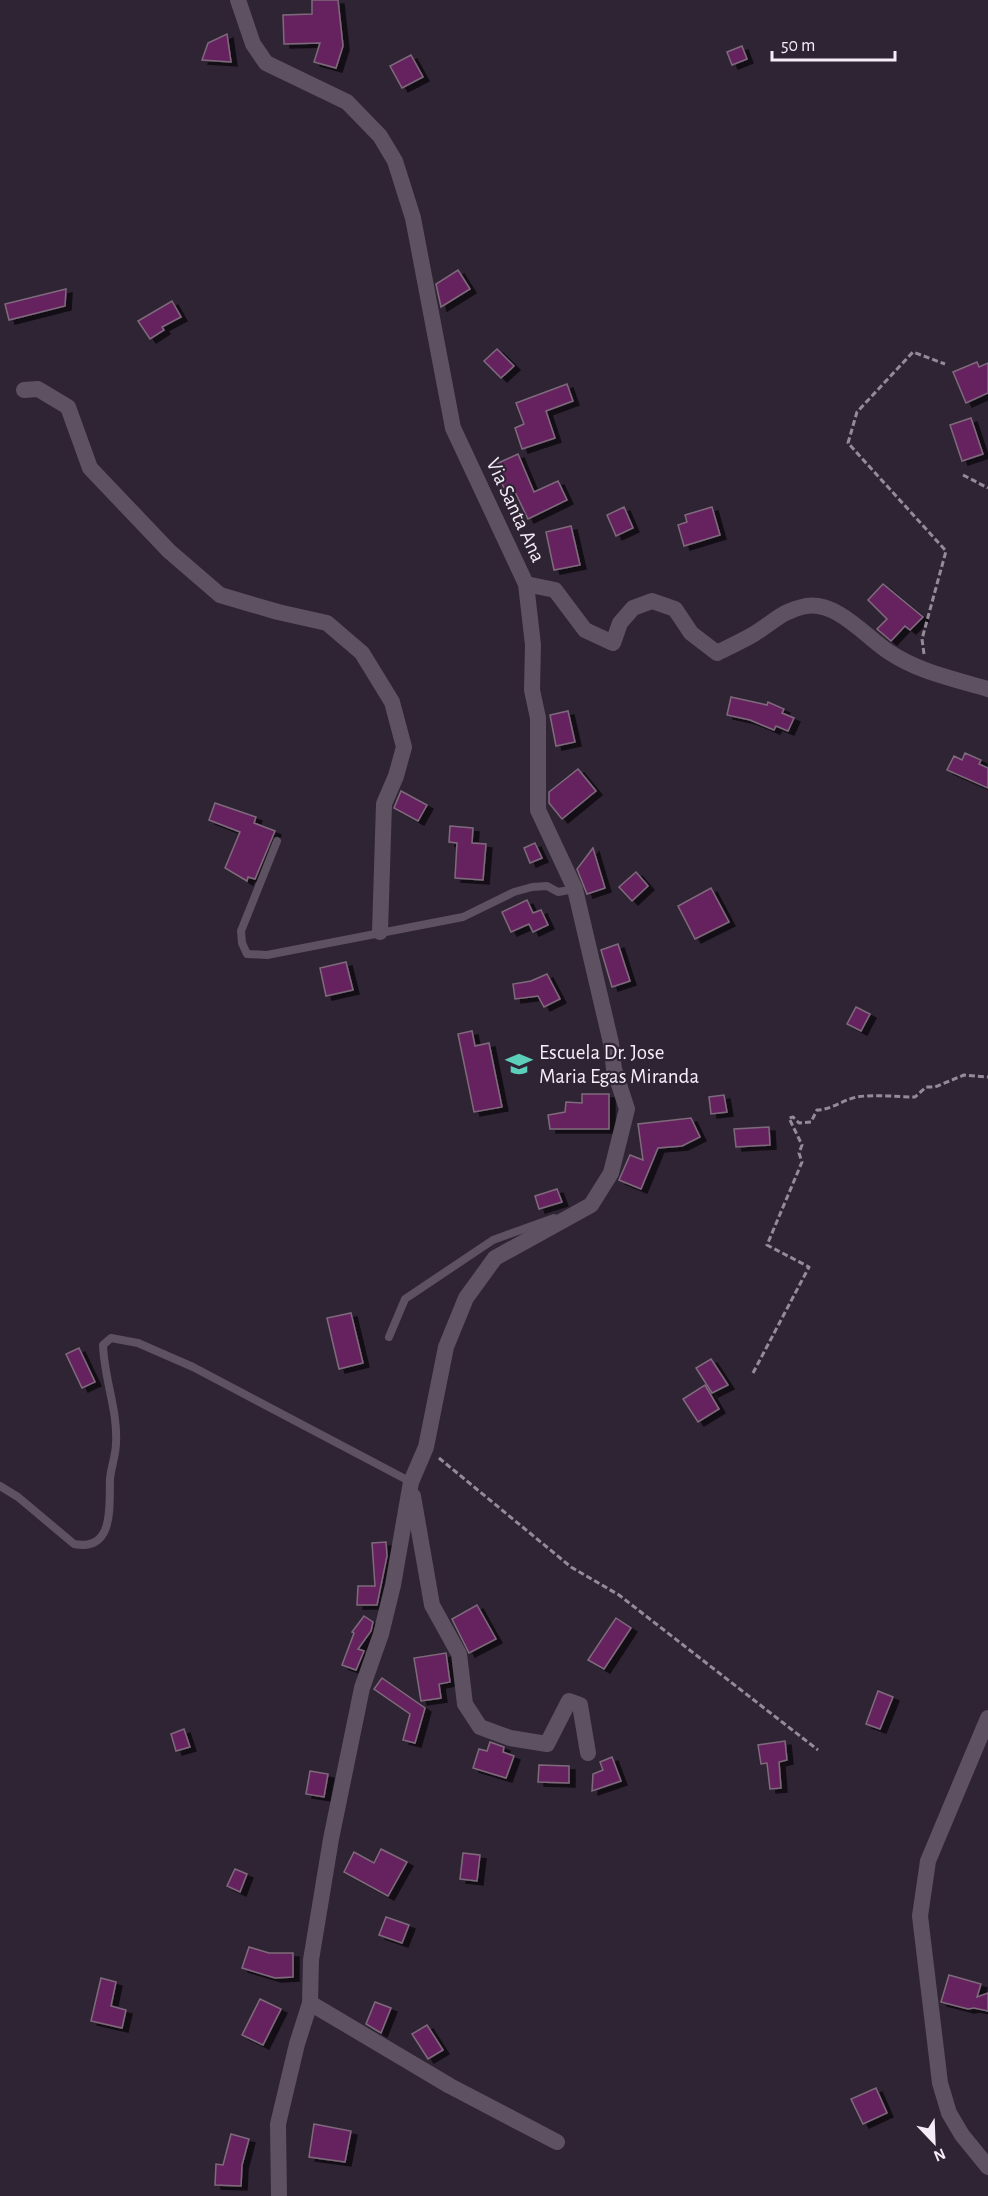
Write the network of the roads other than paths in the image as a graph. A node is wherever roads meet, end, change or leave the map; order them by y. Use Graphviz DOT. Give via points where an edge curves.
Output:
graph roads {
  1 [pos="238,0"];
  2 [pos="24,390"];
  3 [pos="526,584"];
  4 [pos="988,689"];
  5 [pos="277,841"];
  6 [pos="575,889"];
  7 [pos="380,932"];
  8 [pos="591,1205"];
  9 [pos="389,1337"];
  10 [pos="411,1482"];
  11 [pos="0,1486"];
  12 [pos="988,1718"];
  13 [pos="588,1753"];
  14 [pos="310,2003"];
  15 [pos="557,2142"];
  16 [pos="988,2167"];
  17 [pos="279,2196"];
  1 -- 3 [label="street, Via Santa Ana" via="253,44 266,63 347,102 381,136 395,161 414,218 453,428"];
  2 -- 7 [label="street" via="38,389 68,407 90,468 169,551 220,595 327,623 362,653 392,702 404,747 384,804"];
  3 -- 4 [label="street" via="555,590 585,630 613,643 620,623 633,608 652,601 675,609 691,633 717,653 757,633 785,613 809,606 833,610 889,652 926,671"];
  3 -- 6 [label="street, Via Santa Ana" via="533,645 532,690 538,718 538,810"];
  5 -- 7 [label="lane" via="241,931 247,954 267,955"];
  6 -- 7 [label="lane" via="532,887 463,917"];
  6 -- 8 [label="street, Via Santa Ana" via="614,1069 627,1109 611,1173"];
  8 -- 9 [label="lane" via="493,1240 405,1299"];
  8 -- 10 [label="street" via="495,1258 466,1298 446,1347 426,1447"];
  10 -- 11 [label="lane" via="193,1367 138,1343 111,1338 103,1346 103,1363 116,1442 108,1526 103,1534 90,1544 74,1544"];
  10 -- 13 [label="street" via="432,1605 459,1654 465,1704 480,1726 510,1738 547,1744 569,1701 580,1705"];
  10 -- 14 [label="street" via="393,1585 362,1688 332,1839 311,1960"];
  12 -- 16 [label="street" via="928,1861 920,1916 940,2083 949,2113"];
  14 -- 15 [label="street" via="450,2086"];
  14 -- 17 [label="street" via="278,2124"];
}
